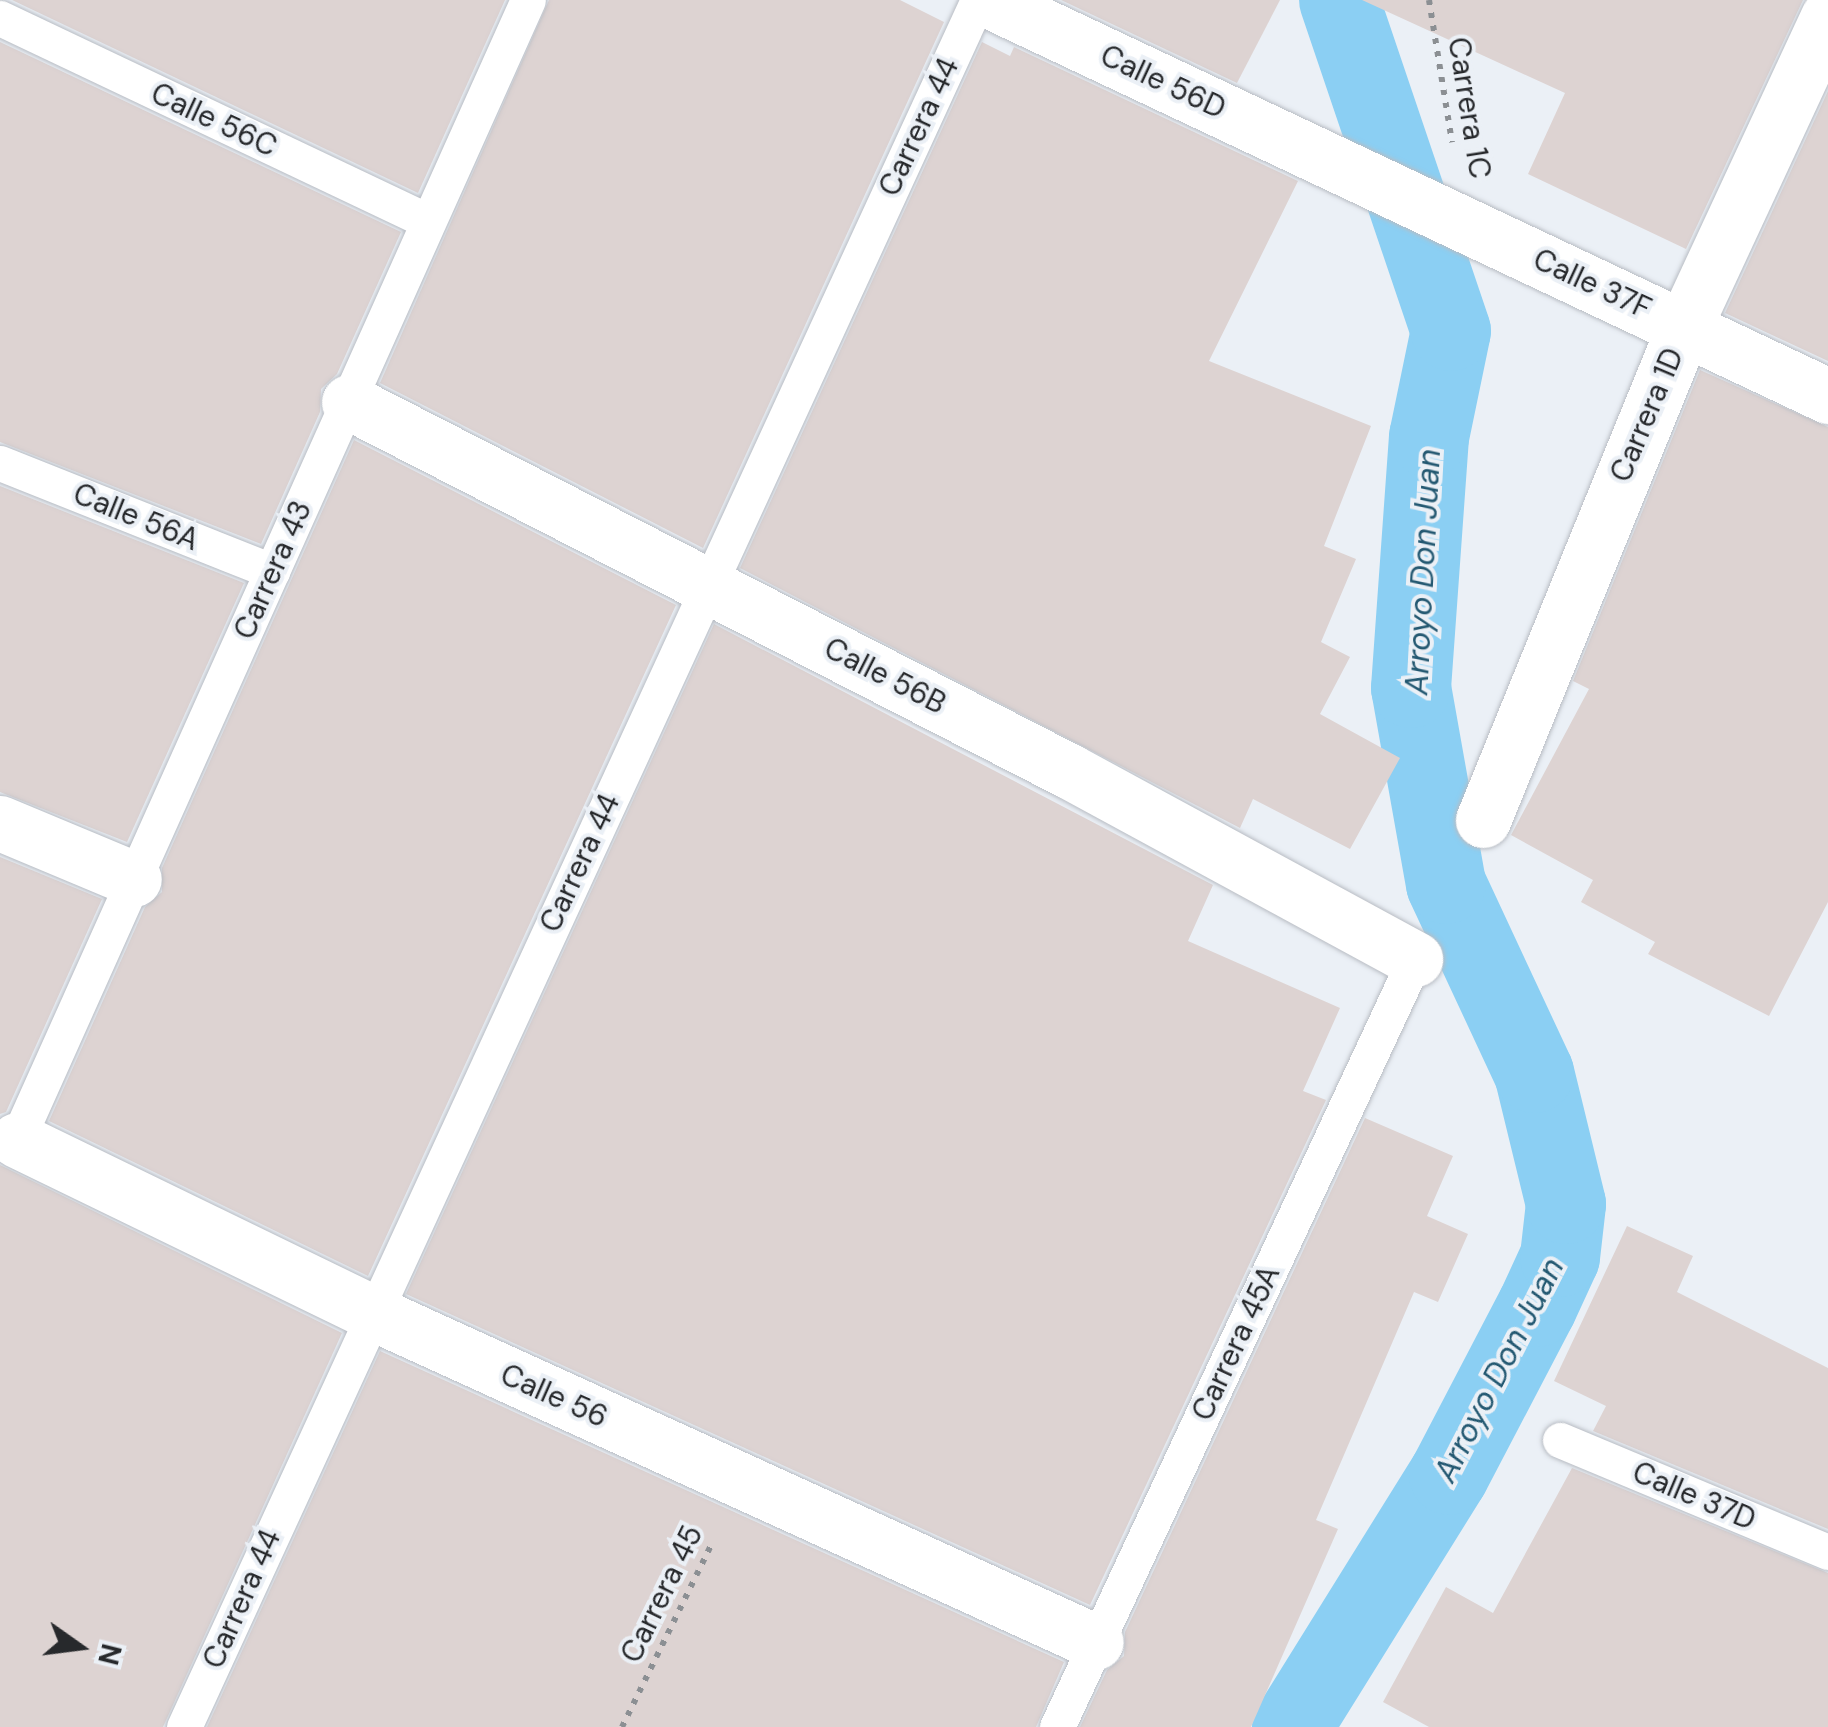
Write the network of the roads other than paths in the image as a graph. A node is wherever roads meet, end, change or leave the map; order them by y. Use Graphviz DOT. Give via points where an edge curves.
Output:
graph roads {
  1 [pos="528,0"];
  2 [pos="978,0"];
  3 [pos="988,0"];
  4 [pos="1828,17"];
  5 [pos="0,18"];
  6 [pos="427,221"];
  7 [pos="1465,224"];
  8 [pos="1684,327"];
  9 [pos="1828,396"];
  10 [pos="349,402"];
  11 [pos="0,463"];
  12 [pos="272,571"];
  13 [pos="709,584"];
  14 [pos="1482,820"];
  15 [pos="0,823"];
  16 [pos="134,879"];
  17 [pos="1415,959"];
  18 [pos="17,1140"];
  19 [pos="372,1313"];
  20 [pos="1560,1440"];
  21 [pos="1828,1552"];
  22 [pos="1096,1642"];
  23 [pos="184,1727"];
  24 [pos="1057,1727"];
  1 -- 6 [label="lane, Carrera 43"];
  2 -- 13 [label="lane, Carrera 44"];
  3 -- 7 [label="street, Calle 56D"];
  4 -- 8 [label="street, Carrera 1D"];
  5 -- 6 [label="lane, Calle 56C"];
  6 -- 10 [label="lane, Carrera 43"];
  7 -- 8 [label="street, Calle 37F"];
  8 -- 9 [label="street, Calle 37F"];
  8 -- 14 [label="street, Carrera 1D"];
  10 -- 12 [label="lane, Carrera 43"];
  10 -- 13 [label="street, Calle 56B"];
  11 -- 12 [label="lane, Calle 56A"];
  12 -- 16 [label="lane, Carrera 43"];
  13 -- 17 [label="street, Calle 56B"];
  13 -- 19 [label="lane, Carrera 44"];
  15 -- 16 [label="street"];
  16 -- 18 [label="lane, Carrera 43"];
  17 -- 22 [label="lane, Carrera 45A"];
  18 -- 19 [label="street, Calle 56"];
  19 -- 22 [label="street, Calle 56"];
  19 -- 23 [label="lane, Carrera 44"];
  20 -- 21 [label="lane, Calle 37D"];
  22 -- 24 [label="lane, Carrera 45A"];
}
